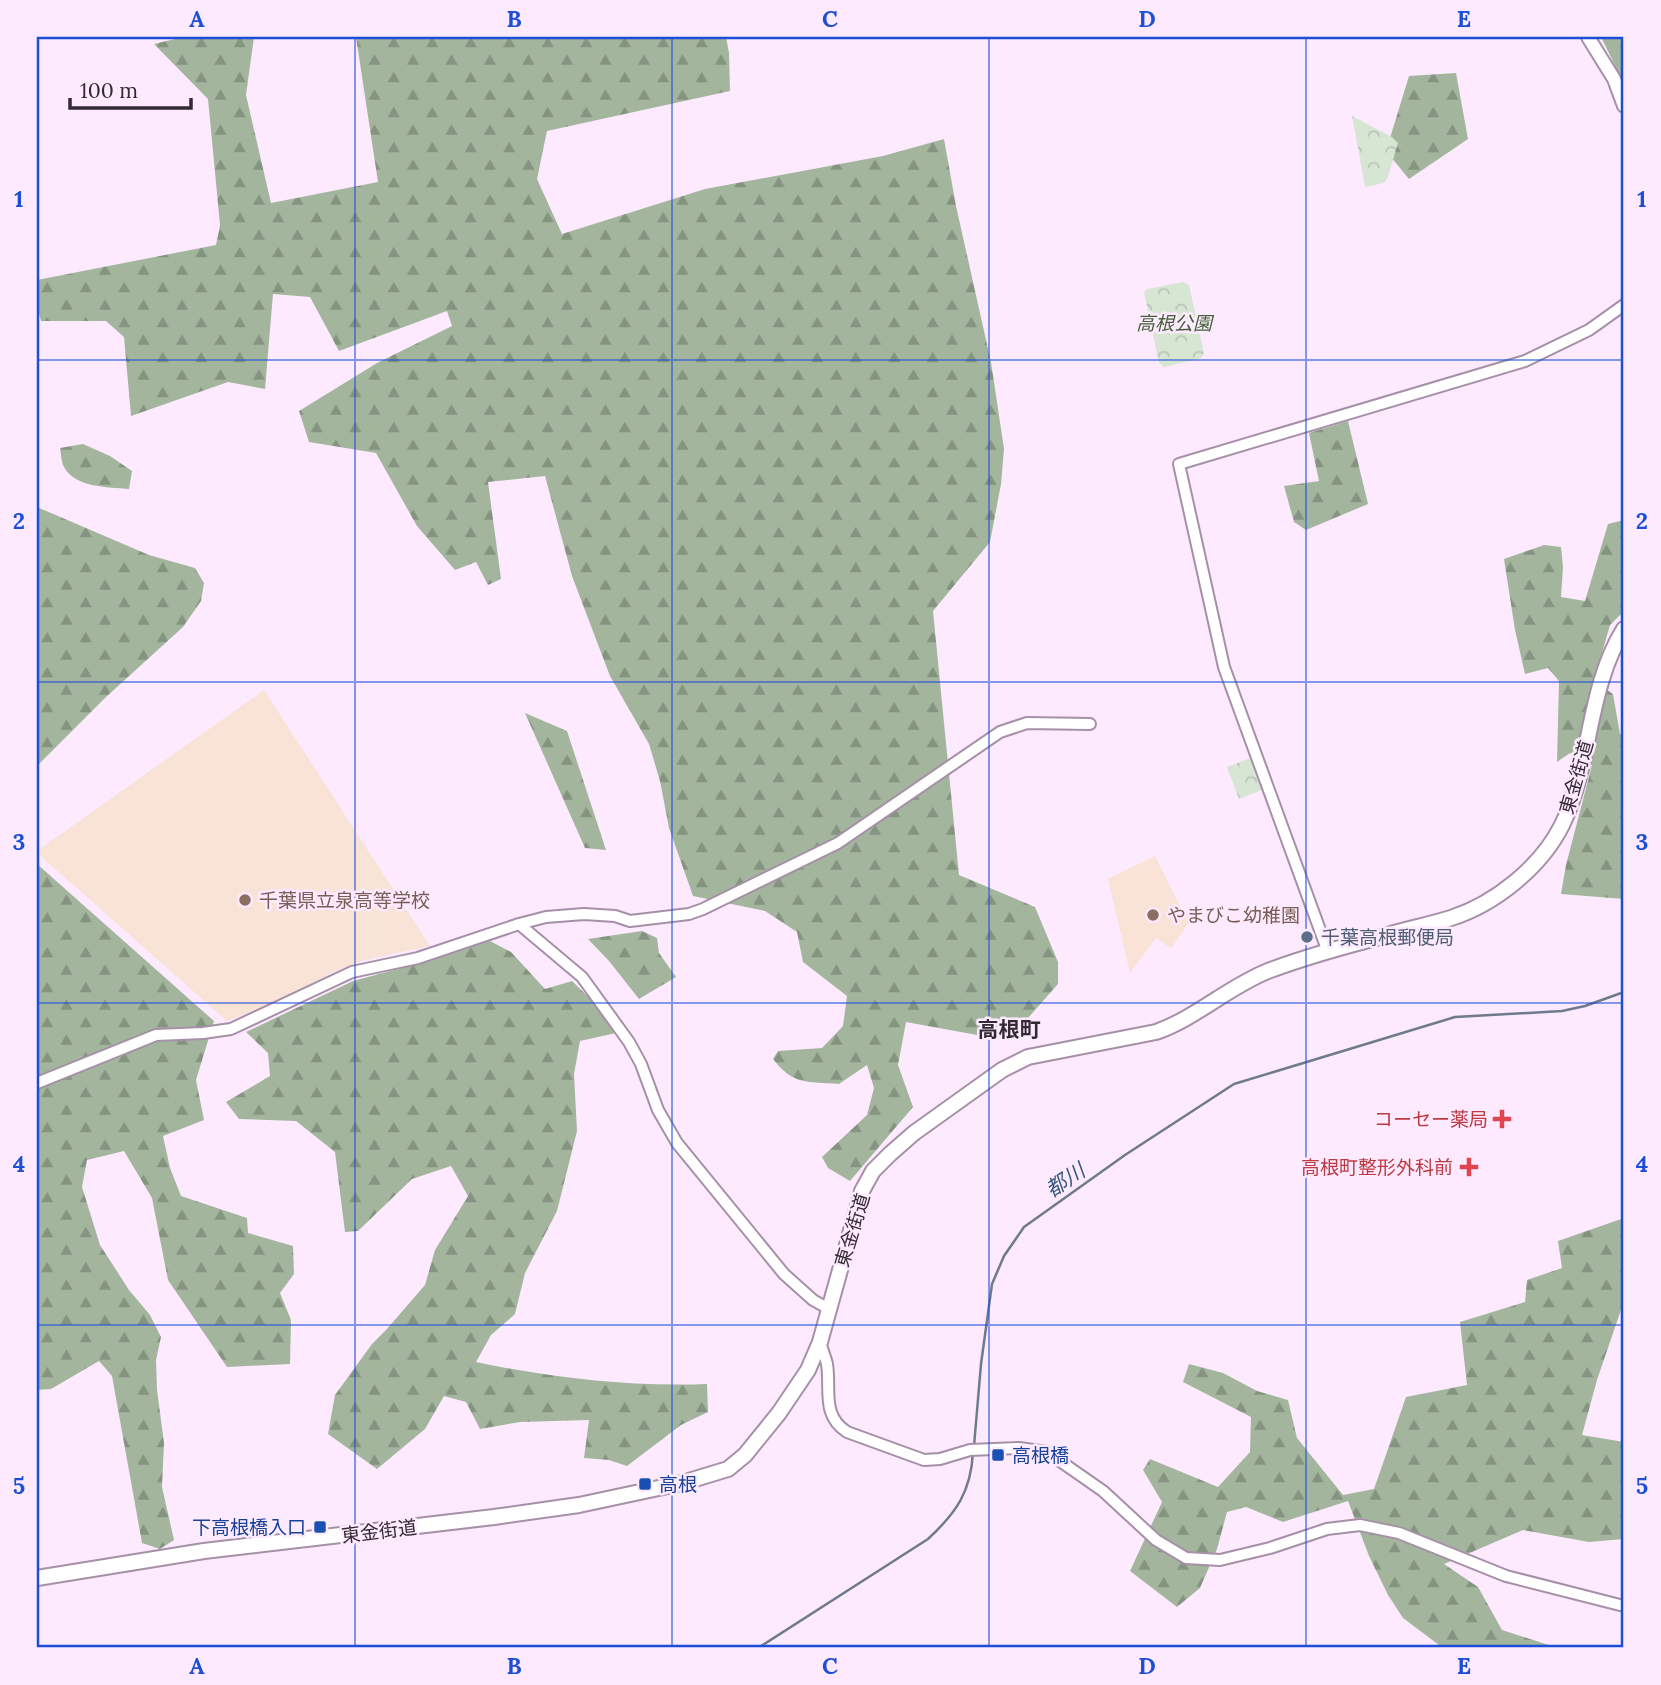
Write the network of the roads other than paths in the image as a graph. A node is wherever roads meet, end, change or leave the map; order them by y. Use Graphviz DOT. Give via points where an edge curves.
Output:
graph roads {
  1 [pos="1588,37"];
  2 [pos="1624,106"];
  3 [pos="1624,305"];
  4 [pos="1624,629"];
  5 [pos="1090,724"];
  6 [pos="519,924"];
  7 [pos="1328,952"];
  8 [pos="37,1083"];
  9 [pos="829,1309"];
  10 [pos="820,1342"];
  11 [pos="37,1578"];
  12 [pos="1624,1606"];
  1 -- 2 [label="main road" via="1614,79"];
  3 -- 7 [label="street" via="1590,330 1525,361 1179,464 1224,667"];
  4 -- 7 [label="highway, 東金街道" via="1604,673 1573,798 1549,847 1516,880 1471,910"];
  5 -- 6 [label="street" via="1027,723 1000,732 838,843 703,909 630,921 584,914"];
  6 -- 8 [label="street" via="418,958 352,972 231,1029 156,1035"];
  6 -- 9 [label="street" via="582,977 635,1053 677,1143 784,1274"];
  7 -- 9 [label="highway, 東金街道" via="1249,979 1173,1026 1028,1057 1002,1070 914,1133 873,1171 862,1191"];
  9 -- 10 [label="highway, 東金街道"];
  10 -- 11 [label="highway, 東金街道" via="799,1385 745,1455 728,1469 708,1476 579,1505 204,1551"];
  10 -- 12 [label="street" via="827,1363 829,1407 836,1425 847,1432 924,1460 970,1450 1019,1447 1047,1451 1103,1491 1156,1540 1186,1558 1220,1560 1327,1529 1360,1525 1399,1533 1506,1576"];
}
